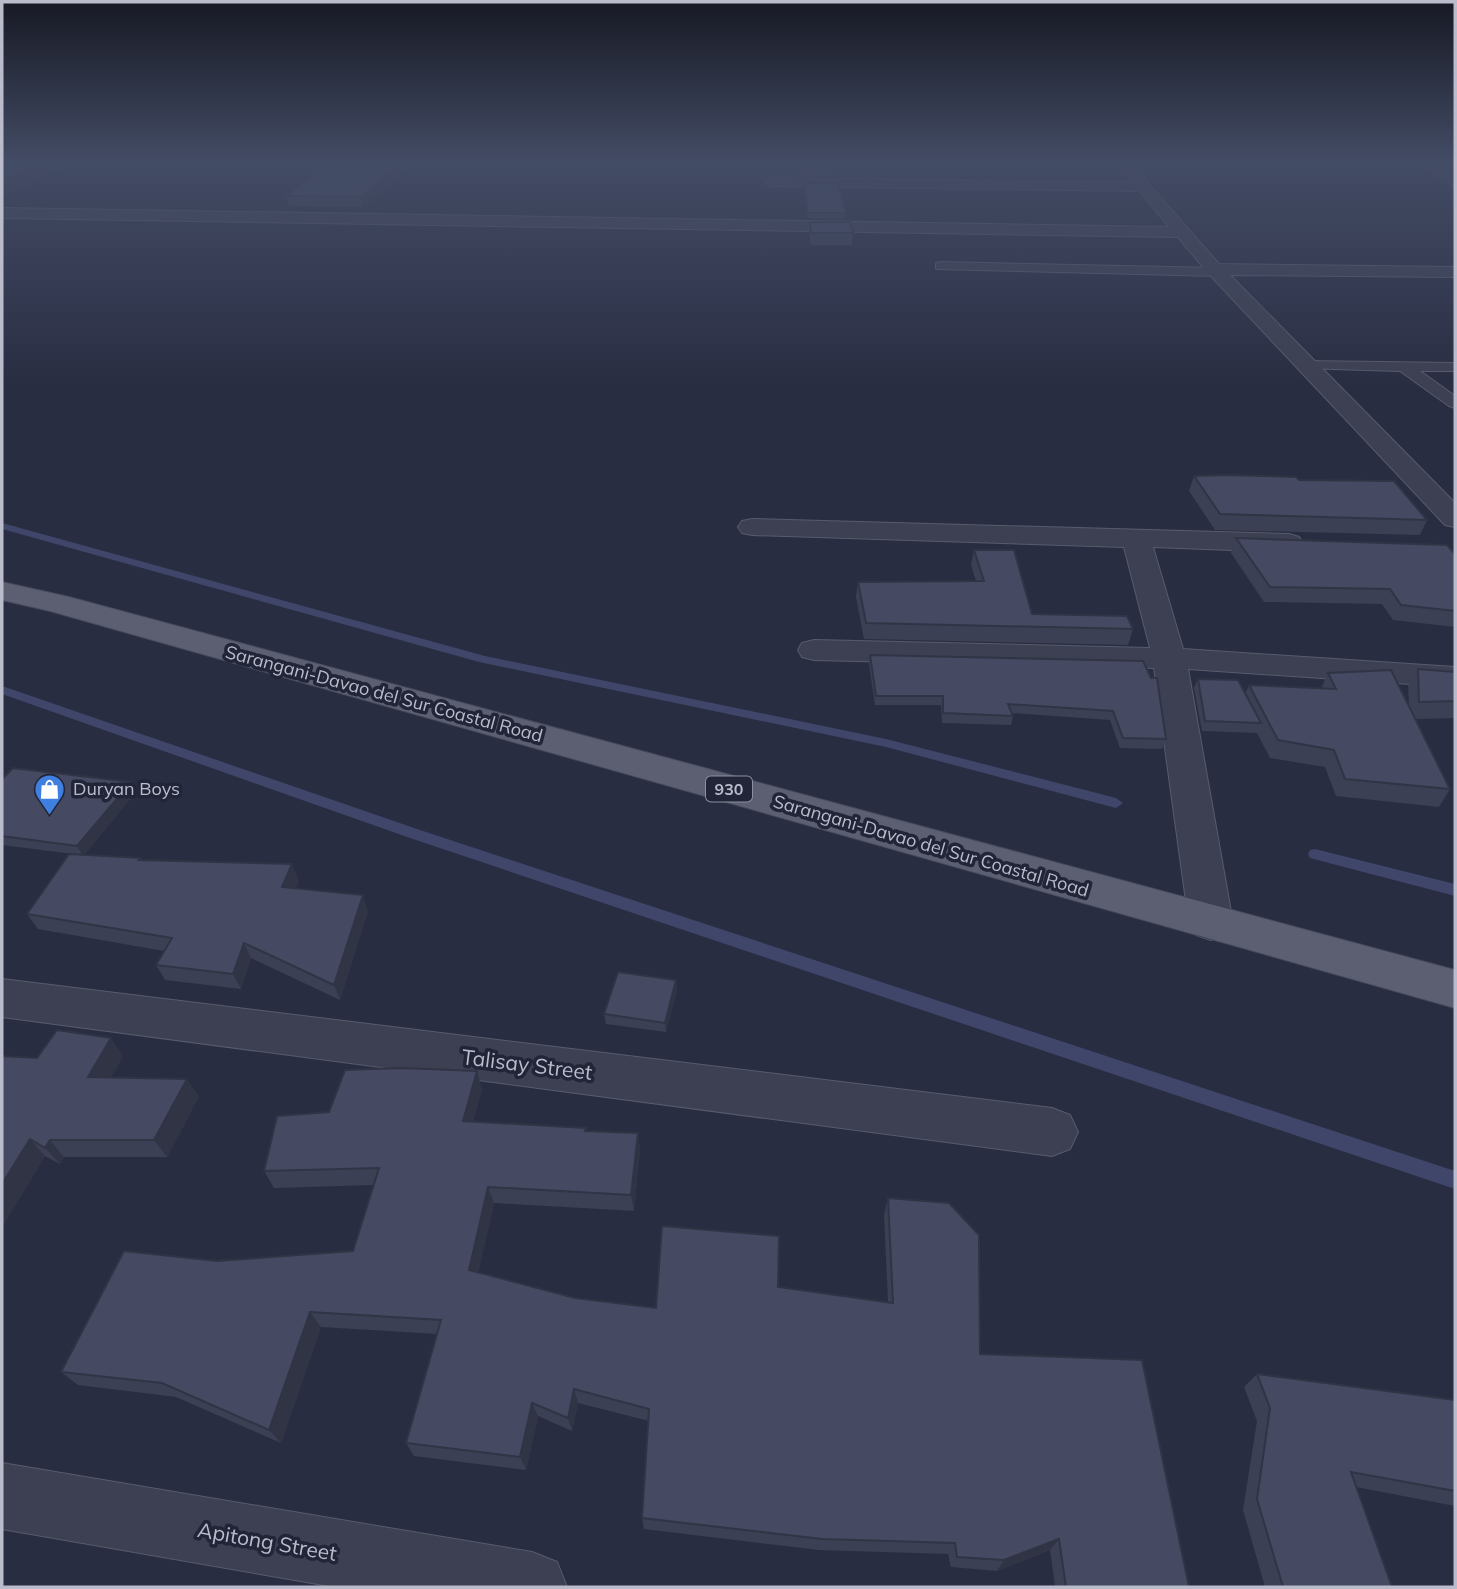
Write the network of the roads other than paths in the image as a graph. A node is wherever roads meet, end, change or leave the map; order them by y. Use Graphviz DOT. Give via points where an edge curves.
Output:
graph roads {
  1 [pos="1187,238"];
  2 [pos="940,266"];
  3 [pos="1215,270"];
  4 [pos="1455,272"];
  5 [pos="1306,365"];
  6 [pos="1403,366"];
  7 [pos="1455,367"];
  8 [pos="1455,402"];
  9 [pos="1455,519"];
  10 [pos="752,527"];
  11 [pos="1136,539"];
  12 [pos="1316,544"];
  13 [pos="2,590"];
  14 [pos="814,650"];
  15 [pos="1170,658"];
  16 [pos="1455,677"];
  17 [pos="1211,923"];
  18 [pos="1455,989"];
  19 [pos="2,998"];
  20 [pos="1052,1132"];
  21 [pos="2,1496"];
  22 [pos="532,1587"];
  1 -- 3 [label="street"];
  2 -- 3 [label="lane"];
  3 -- 4 [label="street"];
  3 -- 5 [label="street"];
  5 -- 6 [label="lane"];
  5 -- 9 [label="street"];
  6 -- 7 [label="lane"];
  6 -- 8 [label="lane"];
  10 -- 11 [label="street"];
  11 -- 12 [label="street"];
  11 -- 15 [label="street"];
  13 -- 17 [label="main road, Sarangani-Davao del Sur Coastal Road / 930"];
  14 -- 15 [label="street"];
  15 -- 16 [label="street"];
  15 -- 17 [label="street"];
  17 -- 18 [label="main road, Sarangani-Davao del Sur Coastal Road / 930"];
  19 -- 20 [label="street, Talisay Street"];
  21 -- 22 [label="street, Apitong Street"];
}
